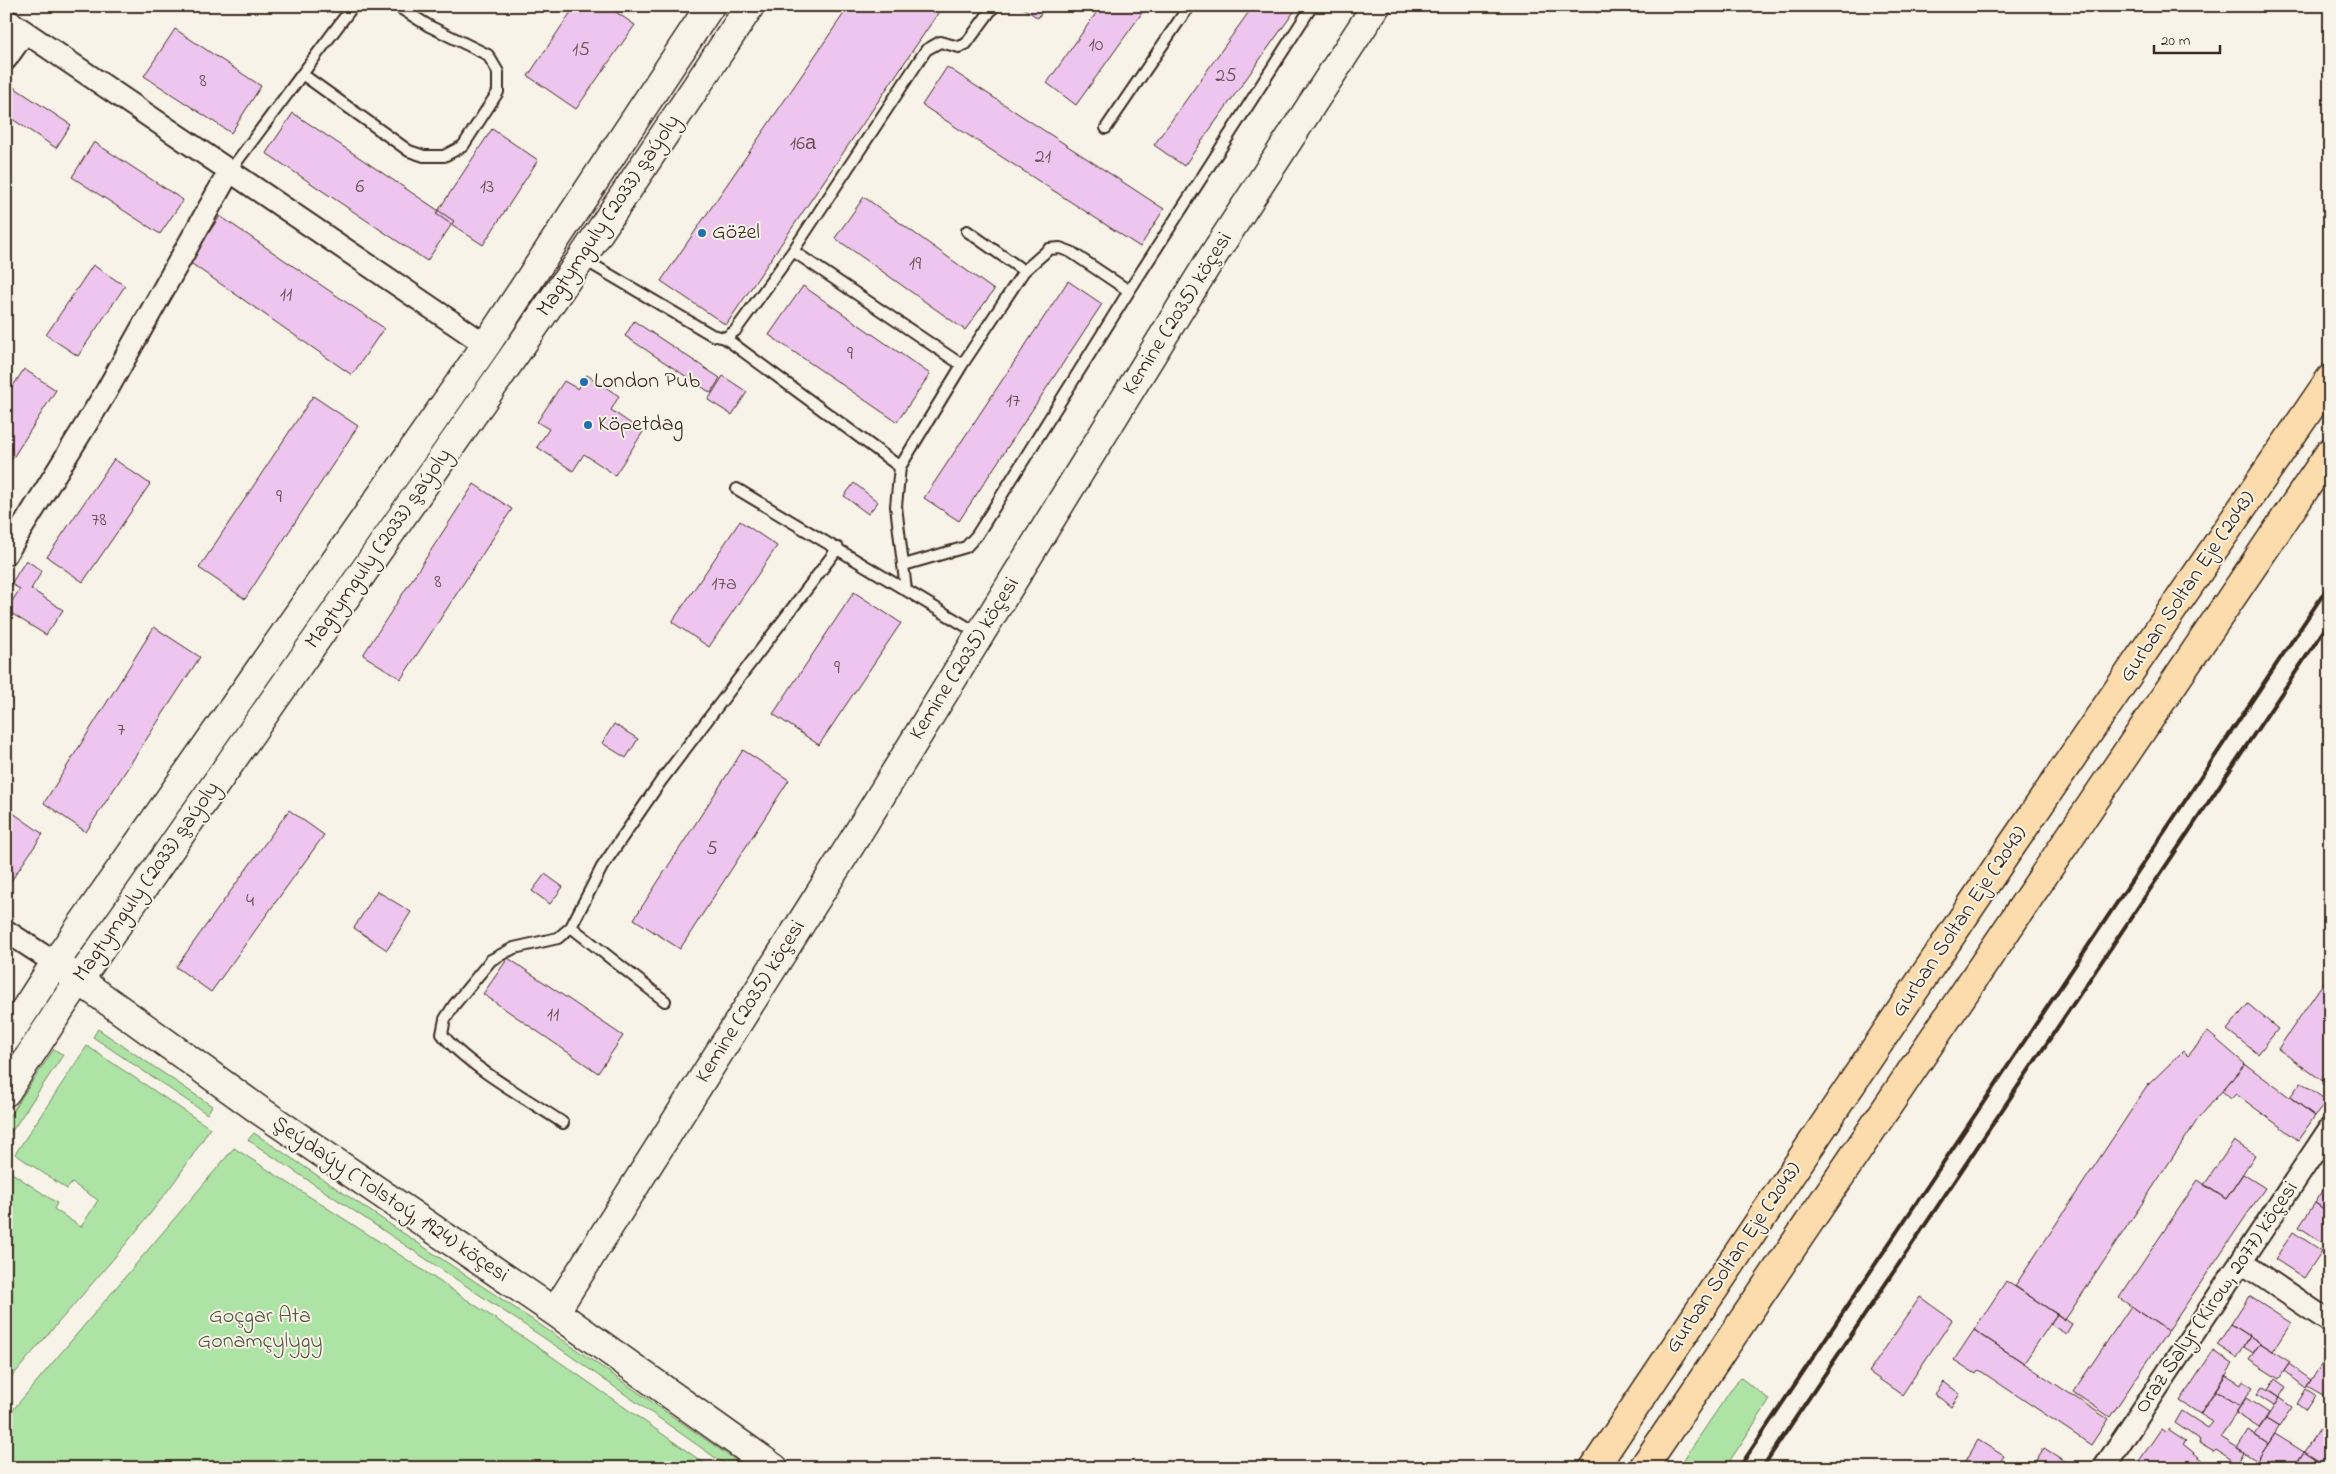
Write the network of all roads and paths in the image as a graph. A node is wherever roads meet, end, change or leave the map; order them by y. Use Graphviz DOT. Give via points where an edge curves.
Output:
graph roads {
  1 [pos="353,6"];
  2 [pos="398,6"];
  3 [pos="710,6"];
  4 [pos="750,6"];
  5 [pos="994,6"];
  6 [pos="1190,6"];
  7 [pos="1312,6"];
  8 [pos="1376,6"];
  9 [pos="6,19"];
  10 [pos="25,32"];
  11 [pos="6,58"];
  12 [pos="302,74"];
  13 [pos="1106,128"];
  14 [pos="229,172"];
  15 [pos="967,231"];
  16 [pos="793,251"];
  17 [pos="582,258"];
  18 [pos="1024,271"];
  19 [pos="1129,291"];
  20 [pos="725,338"];
  21 [pos="486,345"];
  22 [pos="962,365"];
  23 [pos="2330,379"];
  24 [pos="2330,452"];
  25 [pos="900,467"];
  26 [pos="737,489"];
  27 [pos="838,548"];
  28 [pos="6,554"];
  29 [pos="904,565"];
  30 [pos="906,590"];
  31 [pos="980,635"];
  32 [pos="571,927"];
  33 [pos="6,931"];
  34 [pos="55,963"];
  35 [pos="79,980"];
  36 [pos="665,1001"];
  37 [pos="6,1039"];
  38 [pos="6,1092"];
  39 [pos="563,1123"];
  40 [pos="2330,1128"];
  41 [pos="2241,1262"];
  42 [pos="555,1312"];
  43 [pos="2330,1322"];
  44 [pos="774,1468"];
  45 [pos="1594,1468"];
  46 [pos="1644,1468"];
  47 [pos="2104,1468"];
  1 -- 12 [label="lane"];
  2 -- 12 [label="lane" via="488,56 498,72 498,92 463,146 444,156 424,156 409,151"];
  3 -- 21 [label="main road, Magtymguly (2033) şaýoly"];
  4 -- 17 [label="main road, Magtymguly (2033) şaýoly"];
  5 -- 16 [label="lane" via="966,44 959,47 940,42 926,50"];
  6 -- 13 [label="lane"];
  7 -- 19 [label="lane"];
  8 -- 31 [label="main road, Kemine (2035) köçesi" via="1207,265"];
  9 -- 10 [label="street"];
  10 -- 11 [label="street"];
  10 -- 14 [label="street"];
  12 -- 14 [label="lane"];
  14 -- 21 [label="street"];
  14 -- 28 [label="street" via="106,392"];
  15 -- 18 [label="lane"];
  16 -- 20 [label="lane" via="736,331"];
  16 -- 22 [label="lane"];
  17 -- 20 [label="lane" via="712,335"];
  17 -- 35 [label="main road, Magtymguly (2033) şaýoly"];
  18 -- 19 [label="lane" via="1050,249 1060,248"];
  18 -- 22 [label="lane"];
  19 -- 29 [label="lane" via="976,535 966,547"];
  20 -- 25 [label="lane"];
  21 -- 34 [label="main road, Magtymguly (2033) şaýoly"];
  22 -- 25 [label="lane"];
  23 -- 45 [label="highway, Gurban Soltan Eje (2043)" via="2002,859"];
  24 -- 46 [label="highway, Gurban Soltan Eje (2043)"];
  25 -- 29 [label="lane" via="896,506"];
  26 -- 27 [label="lane"];
  27 -- 30 [label="lane"];
  27 -- 32 [label="lane" via="661,780 602,867"];
  29 -- 30 [label="lane"];
  30 -- 31 [label="lane"];
  31 -- 42 [label="main road, Kemine (2035) köçesi"];
  32 -- 36 [label="lane"];
  32 -- 39 [label="lane" via="558,938 514,948 492,960 454,1005 442,1034 468,1060"];
  33 -- 34 [label="street, Şeýdaýy (Tolstoý, 1924) köçesi"];
  34 -- 35 [label="main road, Şeýdaýy (Tolstoý, 1924) köçesi"];
  34 -- 37 [label="main road, Magtymguly (2033) şaýoly"];
  35 -- 38 [label="main road, Magtymguly (2033) şaýoly"];
  35 -- 42 [label="main road, Şeýdaýy (Tolstoý, 1924) köçesi" via="259,1110"];
  40 -- 41 [label="street, Oraz Salyr (Kirow, 2077) köçesi"];
  41 -- 43 [label="street"];
  41 -- 47 [label="street, Oraz Salyr (Kirow, 2077) köçesi"];
  42 -- 44 [label="main road, Şeýdaýy (Tolstoý, 1924) köçesi"];
}
